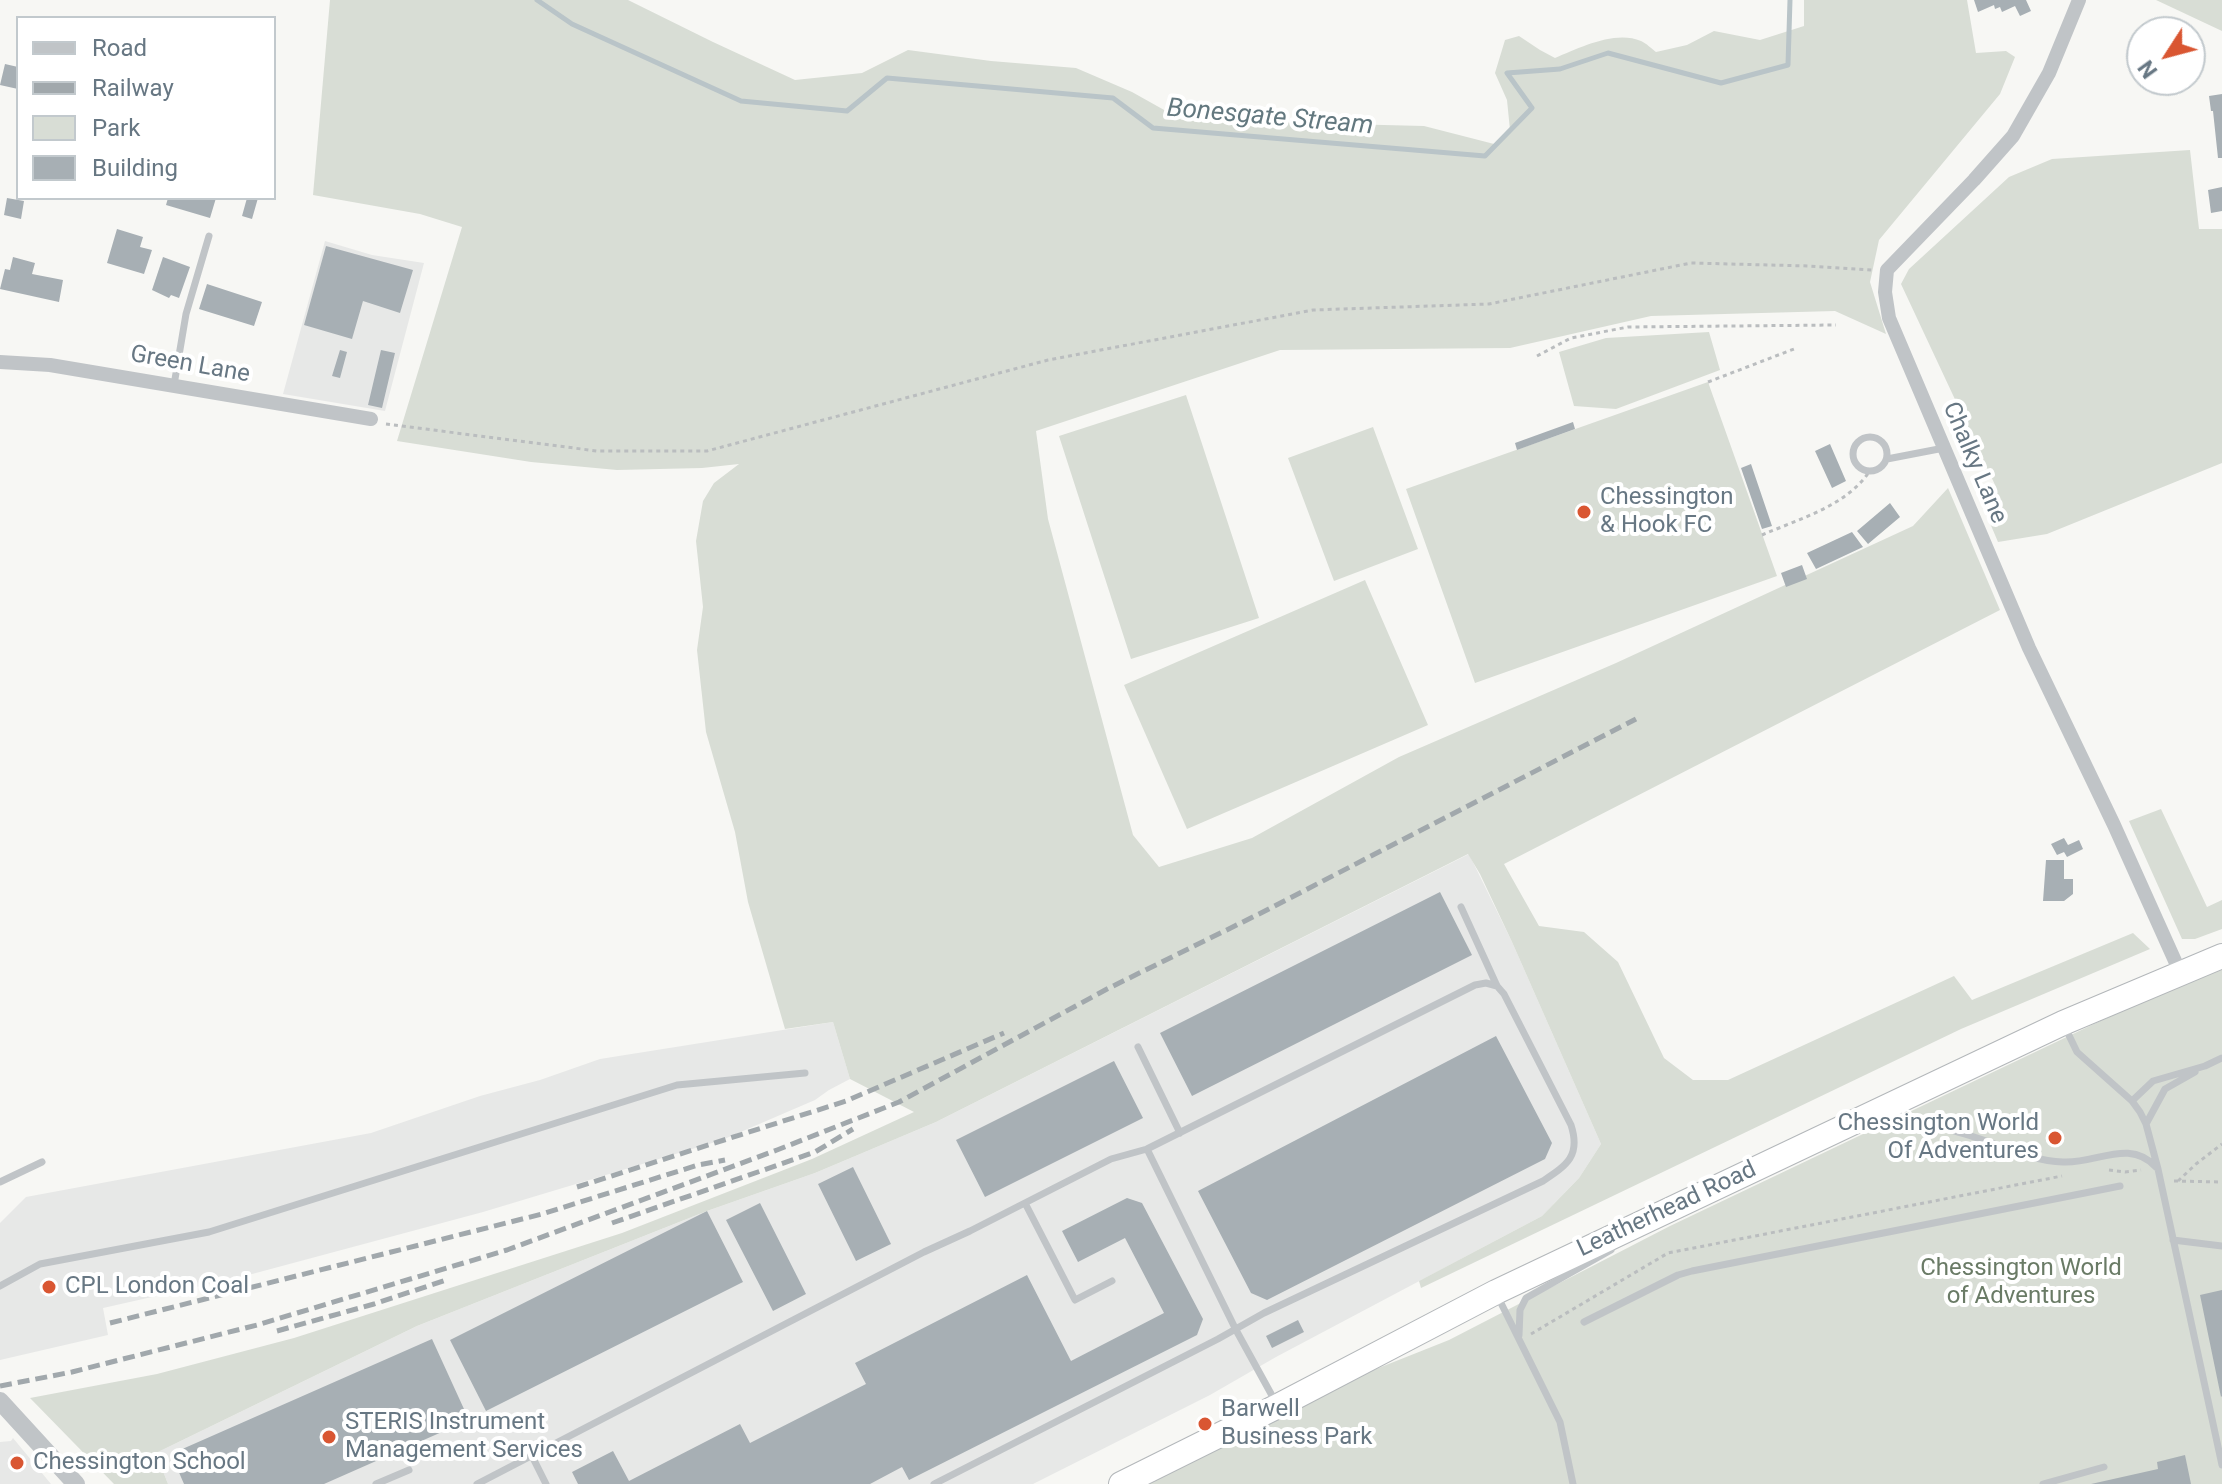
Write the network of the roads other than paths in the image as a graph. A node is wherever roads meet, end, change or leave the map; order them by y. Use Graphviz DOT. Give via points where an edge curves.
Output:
graph roads {
  1 [pos="2079,0"];
  2 [pos="209,236"];
  3 [pos="0,362"];
  4 [pos="174,385"];
  5 [pos="371,419"];
  6 [pos="1944,448"];
  7 [pos="1887,459"];
  8 [pos="1461,907"];
  9 [pos="2222,956"];
  10 [pos="2180,972"];
  11 [pos="1497,986"];
  12 [pos="2063,1023"];
  13 [pos="1138,1047"];
  14 [pos="2222,1058"];
  15 [pos="2205,1066"];
  16 [pos="805,1073"];
  17 [pos="2132,1101"];
  18 [pos="1877,1110"];
  19 [pos="2146,1124"];
  20 [pos="1180,1133"];
  21 [pos="1147,1149"];
  22 [pos="42,1162"];
  23 [pos="2158,1169"];
  24 [pos="0,1182"];
  25 [pos="2120,1186"];
  26 [pos="1025,1203"];
  27 [pos="1653,1216"];
  28 [pos="2173,1240"];
  29 [pos="2222,1246"];
  30 [pos="1112,1281"];
  31 [pos="0,1286"];
  32 [pos="1496,1292"];
  33 [pos="1584,1322"];
  34 [pos="1236,1330"];
  35 [pos="1520,1341"];
  36 [pos="0,1401"];
  37 [pos="1278,1406"];
  38 [pos="532,1456"];
  39 [pos="2222,1465"];
  40 [pos="2104,1467"];
  41 [pos="409,1470"];
  42 [pos="76,1484"];
  43 [pos="376,1484"];
  44 [pos="477,1484"];
  45 [pos="546,1484"];
  46 [pos="934,1484"];
  47 [pos="1121,1484"];
  48 [pos="1573,1484"];
  49 [pos="2043,1484"];
  1 -- 6 [label="street, Chalky Lane" via="2049,73 2013,136 1887,270 1889,318"];
  2 -- 4 [label="lane" via="186,314"];
  3 -- 4 [label="street, Green Lane"];
  4 -- 5 [label="street, Green Lane"];
  6 -- 7 [label="lane"];
  6 -- 10 [label="street, Chalky Lane" via="2029,648"];
  7 -- 7 [label="lane" via="1879,439 1858,441 1853,451 1854,462 1869,472 1880,469"];
  8 -- 11 [label="lane"];
  9 -- 10 [label="highway, Leatherhead Road"];
  10 -- 12 [label="highway, Leatherhead Road"];
  11 -- 20 [label="lane" via="1475,985"];
  11 -- 34 [label="lane" via="1571,1125 1575,1149 1569,1161 1543,1181"];
  12 -- 17 [label="lane" via="2077,1052"];
  12 -- 18 [label="highway, Leatherhead Road"];
  13 -- 20 [label="lane"];
  14 -- 15 [label="lane"];
  15 -- 17 [label="lane" via="2153,1081"];
  15 -- 19 [label="lane" via="2165,1089"];
  16 -- 31 [label="lane" via="677,1085 209,1232 40,1264"];
  17 -- 19 [label="lane"];
  18 -- 23 [label="lane" via="2046,1162 2133,1152"];
  18 -- 27 [label="highway, Leatherhead Road"];
  19 -- 23 [label="lane"];
  20 -- 21 [label="lane"];
  21 -- 26 [label="lane" via="1111,1159"];
  21 -- 34 [label="lane"];
  22 -- 24 [label="lane"];
  23 -- 28 [label="lane"];
  25 -- 33 [label="lane" via="1692,1271"];
  26 -- 30 [label="lane" via="1075,1300"];
  26 -- 38 [label="lane"];
  27 -- 32 [label="highway, Leatherhead Road"];
  27 -- 35 [label="lane" via="1611,1250 1526,1298 1520,1310"];
  28 -- 29 [label="lane"];
  28 -- 39 [label="lane"];
  32 -- 35 [label="lane"];
  32 -- 37 [label="highway, Leatherhead Road"];
  34 -- 37 [label="lane"];
  34 -- 46 [label="lane"];
  35 -- 48 [label="lane" via="1560,1422"];
  36 -- 42 [label="street"];
  37 -- 47 [label="highway, Leatherhead Road"];
  38 -- 44 [label="lane"];
  38 -- 45 [label="lane"];
  40 -- 49 [label="lane"];
  41 -- 43 [label="lane"];
}
